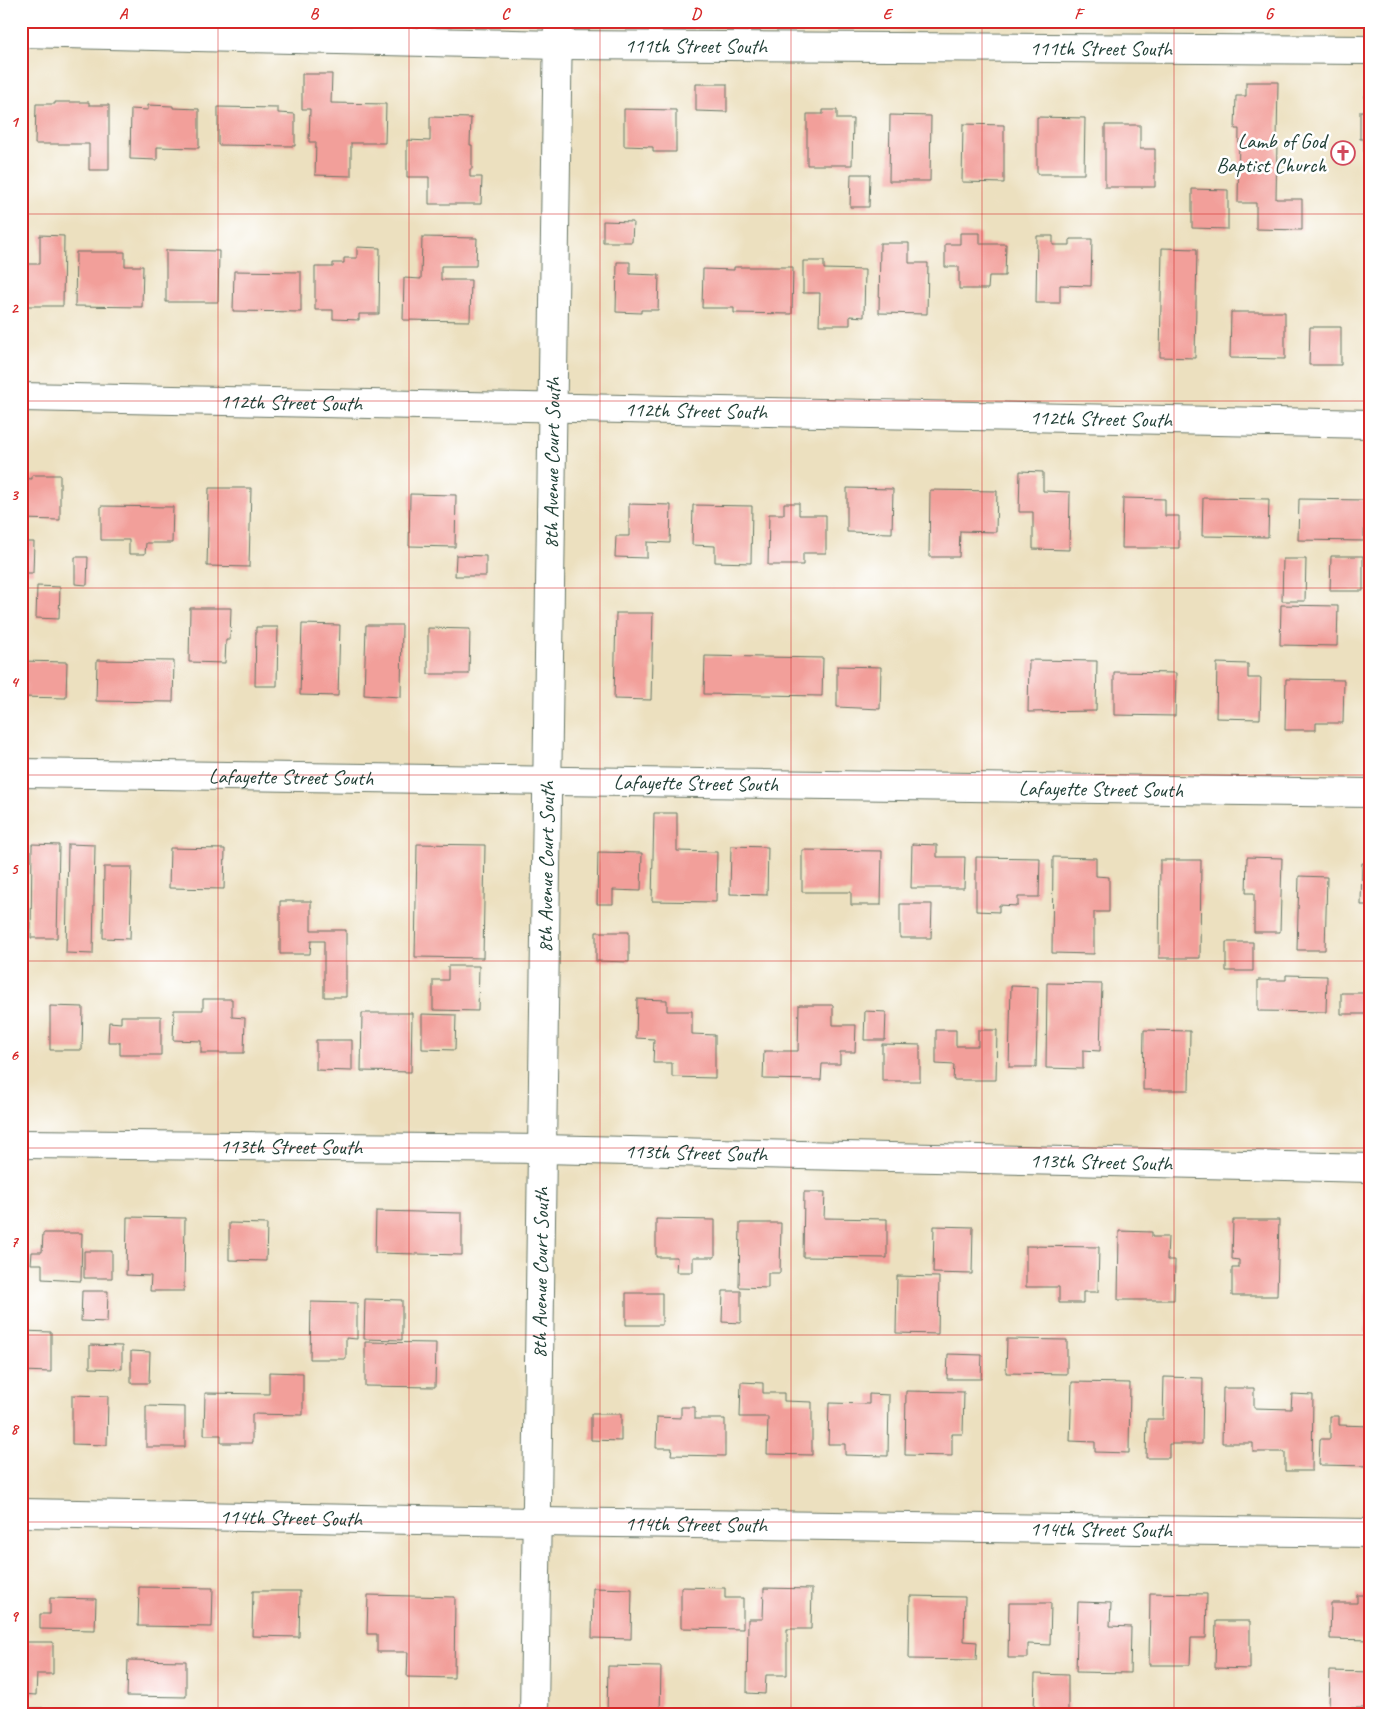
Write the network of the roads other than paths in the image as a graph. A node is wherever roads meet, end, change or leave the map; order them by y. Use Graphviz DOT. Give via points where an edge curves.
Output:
graph roads {
  1 [pos="21,33"];
  2 [pos="558,33"];
  3 [pos="1371,50"];
  4 [pos="21,397"];
  5 [pos="553,408"];
  6 [pos="1371,424"];
  7 [pos="21,774"];
  8 [pos="547,782"];
  9 [pos="1371,793"];
  10 [pos="21,1144"];
  11 [pos="542,1149"];
  12 [pos="1371,1168"];
  13 [pos="21,1513"];
  14 [pos="537,1522"];
  15 [pos="1371,1533"];
  16 [pos="534,1715"];
  1 -- 2 [label="street, 111th Street South"];
  2 -- 3 [label="street, 111th Street South"];
  2 -- 5 [label="street, 8th Avenue Court South"];
  4 -- 5 [label="street, 112th Street South"];
  5 -- 6 [label="street, 112th Street South"];
  5 -- 8 [label="street, 8th Avenue Court South"];
  7 -- 8 [label="street, Lafayette Street South"];
  8 -- 9 [label="street, Lafayette Street South"];
  8 -- 11 [label="street, 8th Avenue Court South"];
  10 -- 11 [label="street, 113th Street South"];
  11 -- 12 [label="street, 113th Street South"];
  11 -- 14 [label="street, 8th Avenue Court South"];
  13 -- 14 [label="street, 114th Street South"];
  14 -- 15 [label="street, 114th Street South"];
  14 -- 16 [label="street, 8th Avenue Court South"];
}
